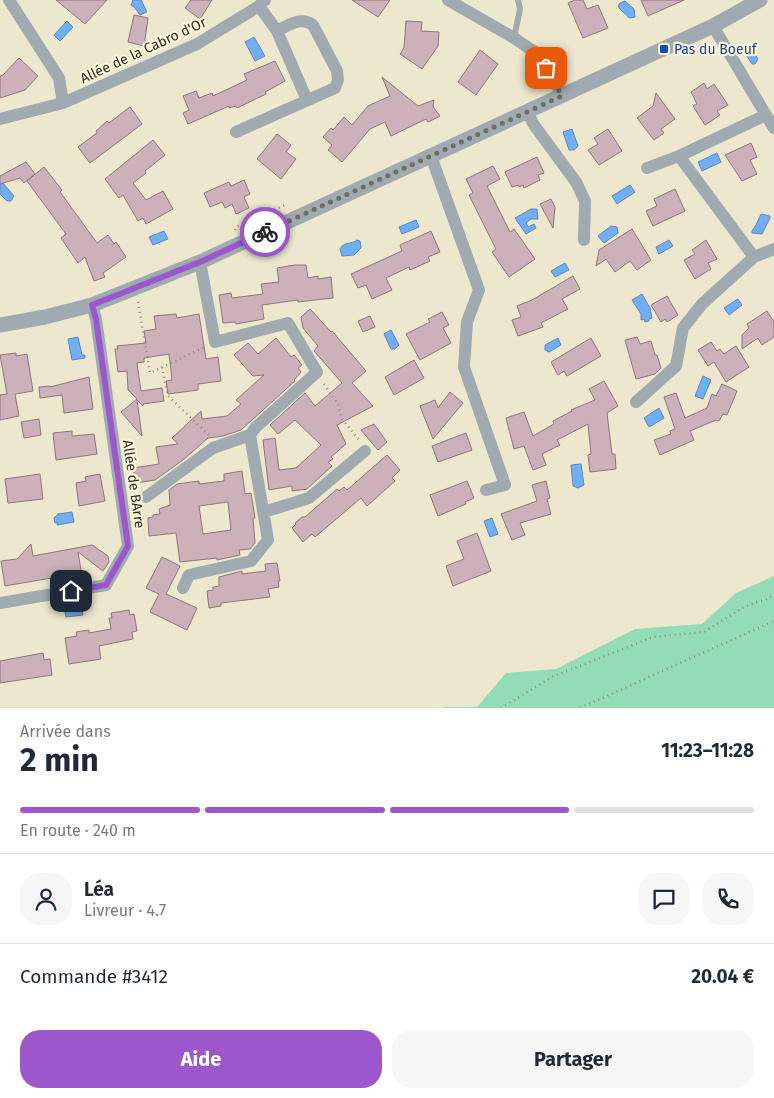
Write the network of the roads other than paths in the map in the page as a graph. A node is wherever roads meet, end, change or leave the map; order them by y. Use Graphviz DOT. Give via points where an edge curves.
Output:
graph roads {
  1 [pos="9,0"];
  2 [pos="449,0"];
  3 [pos="518,0"];
  4 [pos="760,0"];
  5 [pos="262,3"];
  6 [pos="713,26"];
  7 [pos="277,31"];
  8 [pos="514,38"];
  9 [pos="562,96"];
  10 [pos="307,100"];
  11 [pos="63,103"];
  12 [pos="527,112"];
  13 [pos="766,115"];
  14 [pos="0,119"];
  15 [pos="774,128"];
  16 [pos="236,132"];
  17 [pos="432,156"];
  18 [pos="679,156"];
  19 [pos="647,168"];
  20 [pos="584,240"];
  21 [pos="774,249"];
  22 [pos="754,257"];
  23 [pos="200,262"];
  24 [pos="92,305"];
  25 [pos="0,325"];
  26 [pos="636,402"];
  27 [pos="250,435"];
  28 [pos="365,451"];
  29 [pos="486,490"];
  30 [pos="146,497"];
  31 [pos="264,512"];
  32 [pos="183,588"];
  33 [pos="0,602"];
  1 -- 11 [label="street, Allée de la Cabro d'Or" via="60,78"];
  2 -- 8 [label="street"];
  3 -- 8 [label="lane" via="520,9"];
  4 -- 6 [label="street"];
  5 -- 7 [label="street, Allée de la Cabro d'Or"];
  5 -- 11 [label="street, Allée de la Cabro d'Or" via="197,44"];
  6 -- 9 [label="street"];
  6 -- 13 [label="street"];
  7 -- 10 [label="street, Allée de la Cabro d'Or"];
  7 -- 10 [label="street" via="299,20 313,25 337,71 338,80 334,88"];
  8 -- 9 [label="street" via="538,54"];
  9 -- 12 [label="street"];
  10 -- 16 [label="street"];
  11 -- 14 [label="street, Allée de la Cabro d'Or"];
  12 -- 17 [label="street"];
  12 -- 20 [label="street" via="576,182 585,201"];
  13 -- 15 [label="street"];
  13 -- 18 [label="street"];
  17 -- 23 [label="street"];
  17 -- 29 [label="street" via="479,290 467,322 464,367 505,485"];
  18 -- 19 [label="street"];
  18 -- 22 [label="street"];
  21 -- 22 [label="street"];
  22 -- 26 [label="street" via="702,304 683,328 676,366"];
  23 -- 24 [label="street"];
  23 -- 27 [label="street" via="215,342 288,323 316,372"];
  24 -- 25 [label="street"];
  24 -- 33 [label="street, Allée de BArre" via="128,546 106,585"];
  27 -- 30 [label="street" via="213,448"];
  27 -- 31 [label="street"];
  28 -- 31 [label="street" via="309,498"];
  31 -- 32 [label="street" via="268,540 251,561 189,575"];
}
